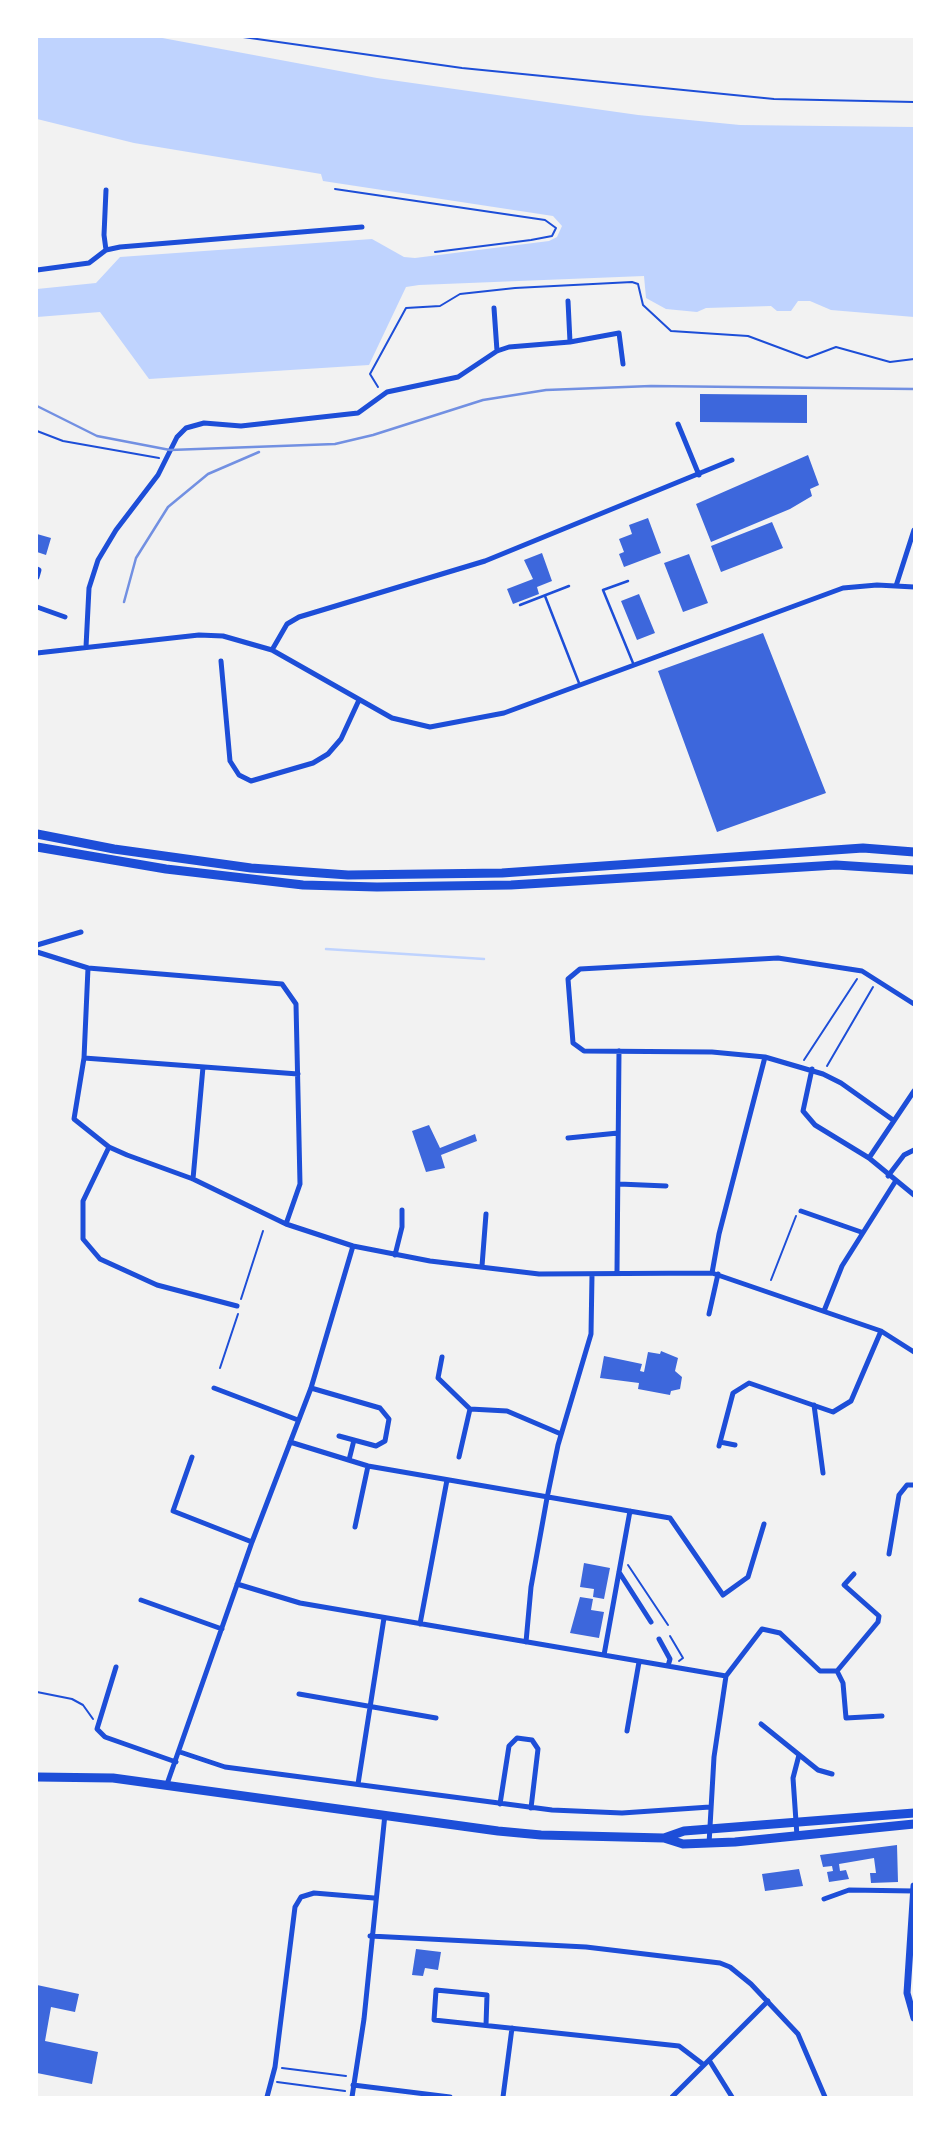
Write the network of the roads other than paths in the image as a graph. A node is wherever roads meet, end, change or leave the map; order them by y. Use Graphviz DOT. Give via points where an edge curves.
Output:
graph roads {
  1 [pos="106,190"];
  2 [pos="362,227"];
  3 [pos="106,250"];
  4 [pos="37,270"];
  5 [pos="568,301"];
  6 [pos="494,308"];
  7 [pos="570,342"];
  8 [pos="497,351"];
  9 [pos="623,364"];
  10 [pos="678,424"];
  11 [pos="732,460"];
  12 [pos="699,475"];
  13 [pos="914,530"];
  14 [pos="37,569"];
  15 [pos="37,578"];
  16 [pos="628,580"];
  17 [pos="569,586"];
  18 [pos="897,586"];
  19 [pos="914,587"];
  20 [pos="545,596"];
  21 [pos="520,605"];
  22 [pos="37,607"];
  23 [pos="65,617"];
  24 [pos="86,647"];
  25 [pos="272,650"];
  26 [pos="37,653"];
  27 [pos="221,661"];
  28 [pos="633,663"];
  29 [pos="579,683"];
  30 [pos="359,700"];
  31 [pos="37,834"];
  32 [pos="37,847"];
  33 [pos="914,852"];
  34 [pos="914,870"];
  35 [pos="81,932"];
  36 [pos="37,945"];
  37 [pos="37,952"];
  38 [pos="88,968"];
  39 [pos="914,1004"];
  40 [pos="619,1051"];
  41 [pos="765,1057"];
  42 [pos="84,1058"];
  43 [pos="203,1067"];
  44 [pos="811,1069"];
  45 [pos="298,1074"];
  46 [pos="914,1091"];
  47 [pos="893,1120"];
  48 [pos="618,1133"];
  49 [pos="568,1138"];
  50 [pos="109,1147"];
  51 [pos="914,1150"];
  52 [pos="869,1158"];
  53 [pos="888,1175"];
  54 [pos="193,1179"];
  55 [pos="895,1182"];
  56 [pos="619,1184"];
  57 [pos="666,1186"];
  58 [pos="914,1195"];
  59 [pos="402,1210"];
  60 [pos="801,1211"];
  61 [pos="486,1214"];
  62 [pos="286,1224"];
  63 [pos="862,1232"];
  64 [pos="353,1246"];
  65 [pos="395,1255"];
  66 [pos="482,1266"];
  67 [pos="617,1271"];
  68 [pos="715,1273"];
  69 [pos="592,1275"];
  70 [pos="237,1306"];
  71 [pos="824,1311"];
  72 [pos="709,1314"];
  73 [pos="881,1331"];
  74 [pos="914,1352"];
  75 [pos="442,1357"];
  76 [pos="214,1388"];
  77 [pos="311,1388"];
  78 [pos="814,1405"];
  79 [pos="470,1409"];
  80 [pos="299,1420"];
  81 [pos="561,1434"];
  82 [pos="340,1436"];
  83 [pos="354,1440"];
  84 [pos="290,1442"];
  85 [pos="734,1445"];
  86 [pos="192,1457"];
  87 [pos="459,1457"];
  88 [pos="349,1460"];
  89 [pos="368,1466"];
  90 [pos="823,1473"];
  91 [pos="447,1480"];
  92 [pos="914,1485"];
  93 [pos="547,1498"];
  94 [pos="630,1511"];
  95 [pos="764,1524"];
  96 [pos="355,1527"];
  97 [pos="252,1542"];
  98 [pos="888,1554"];
  99 [pos="618,1572"];
  100 [pos="853,1574"];
  101 [pos="237,1584"];
  102 [pos="141,1600"];
  103 [pos="384,1618"];
  104 [pos="651,1622"];
  105 [pos="419,1624"];
  106 [pos="222,1629"];
  107 [pos="659,1639"];
  108 [pos="526,1642"];
  109 [pos="604,1655"];
  110 [pos="639,1662"];
  111 [pos="668,1666"];
  112 [pos="116,1667"];
  113 [pos="837,1671"];
  114 [pos="726,1676"];
  115 [pos="299,1694"];
  116 [pos="371,1707"];
  117 [pos="882,1716"];
  118 [pos="436,1718"];
  119 [pos="761,1724"];
  120 [pos="627,1731"];
  121 [pos="180,1752"];
  122 [pos="799,1755"];
  123 [pos="176,1762"];
  124 [pos="832,1774"];
  125 [pos="37,1777"];
  126 [pos="167,1784"];
  127 [pos="358,1784"];
  128 [pos="500,1804"];
  129 [pos="710,1807"];
  130 [pos="531,1808"];
  131 [pos="914,1813"];
  132 [pos="384,1814"];
  133 [pos="795,1822"];
  134 [pos="914,1824"];
  135 [pos="709,1830"];
  136 [pos="796,1836"];
  137 [pos="664,1838"];
  138 [pos="709,1844"];
  139 [pos="914,1889"];
  140 [pos="374,1898"];
  141 [pos="824,1899"];
  142 [pos="370,1937"];
  143 [pos="768,2001"];
  144 [pos="914,2018"];
  145 [pos="486,2025"];
  146 [pos="512,2028"];
  147 [pos="706,2063"];
  148 [pos="353,2091"];
  149 [pos="267,2097"];
  150 [pos="450,2097"];
  151 [pos="503,2097"];
  152 [pos="672,2097"];
  153 [pos="732,2097"];
  154 [pos="825,2097"];
  1 -- 3 [label="street"];
  2 -- 3 [label="street"];
  3 -- 4 [label="street" via="89,263"];
  5 -- 7 [label="street"];
  6 -- 8 [label="street"];
  7 -- 8 [label="street"];
  7 -- 9 [label="street" via="618,333"];
  8 -- 24 [label="street" via="458,377 387,392 358,414 241,426 204,423 186,428 98,560 89,588"];
  10 -- 12 [label="street"];
  11 -- 12 [label="street"];
  12 -- 25 [label="street" via="485,561 299,617 287,624"];
  13 -- 18 [label="street"];
  14 -- 15 [label="street"];
  16 -- 28 [label="lane" via="603,590"];
  17 -- 20 [label="lane"];
  18 -- 19 [label="street"];
  18 -- 28 [label="street" via="843,588"];
  20 -- 21 [label="lane"];
  20 -- 29 [label="lane"];
  22 -- 23 [label="street"];
  24 -- 25 [label="street" via="199,635 223,636"];
  24 -- 26 [label="street"];
  25 -- 30 [label="street"];
  27 -- 30 [label="street" via="230,761 239,775 251,781 313,763 328,754 341,739"];
  28 -- 29 [label="street"];
  29 -- 30 [label="street" via="504,713 430,727 392,718"];
  31 -- 33 [label="highway" via="251,868 348,875 502,873 863,848"];
  32 -- 34 [label="highway" via="166,869 303,885 377,887 511,885 836,865"];
  35 -- 36 [label="street"];
  37 -- 38 [label="street"];
  38 -- 42 [label="street"];
  38 -- 45 [label="street" via="282,984 296,1004"];
  39 -- 40 [label="street" via="862,971 778,958 580,969 568,979 573,1043 584,1051"];
  40 -- 41 [label="street"];
  40 -- 48 [label="street"];
  41 -- 44 [label="street"];
  41 -- 68 [label="street" via="719,1234"];
  42 -- 43 [label="street"];
  42 -- 50 [label="street" via="74,1119"];
  43 -- 45 [label="street"];
  43 -- 54 [label="street"];
  44 -- 47 [label="street"];
  44 -- 52 [label="street" via="803,1111 815,1125"];
  45 -- 62 [label="street" via="300,1184"];
  46 -- 47 [label="street"];
  47 -- 52 [label="street"];
  48 -- 49 [label="street"];
  48 -- 56 [label="street"];
  50 -- 54 [label="street"];
  50 -- 70 [label="street" via="83,1201 83,1239 100,1259 157,1285"];
  51 -- 53 [label="street"];
  52 -- 53 [label="street"];
  53 -- 55 [label="street"];
  54 -- 62 [label="street"];
  55 -- 58 [label="street"];
  55 -- 63 [label="street"];
  56 -- 57 [label="street"];
  56 -- 67 [label="street"];
  59 -- 65 [label="street"];
  60 -- 63 [label="street"];
  61 -- 66 [label="street"];
  62 -- 64 [label="street"];
  63 -- 71 [label="street"];
  64 -- 65 [label="street"];
  64 -- 77 [label="street"];
  65 -- 66 [label="street"];
  66 -- 69 [label="street"];
  67 -- 68 [label="street"];
  67 -- 69 [label="street"];
  68 -- 71 [label="street"];
  68 -- 72 [label="street"];
  69 -- 81 [label="street" via="586,1362"];
  71 -- 73 [label="street"];
  73 -- 74 [label="street"];
  73 -- 78 [label="street" via="851,1401 833,1412"];
  75 -- 79 [label="street" via="438,1378"];
  76 -- 80 [label="street"];
  77 -- 80 [label="street"];
  77 -- 83 [label="street" via="380,1408 389,1419 384,1441 376,1446"];
  78 -- 85 [label="street" via="748,1383 733,1393 719,1444"];
  78 -- 90 [label="street"];
  79 -- 81 [label="street" via="508,1411"];
  79 -- 87 [label="street"];
  80 -- 84 [label="street"];
  81 -- 93 [label="street"];
  82 -- 83 [label="street"];
  83 -- 88 [label="street"];
  84 -- 88 [label="street"];
  84 -- 97 [label="street"];
  86 -- 97 [label="street" via="173,1511"];
  88 -- 89 [label="street"];
  89 -- 91 [label="street"];
  89 -- 96 [label="street"];
  91 -- 93 [label="street"];
  91 -- 105 [label="street"];
  92 -- 98 [label="street" via="907,1485 899,1495"];
  93 -- 94 [label="street"];
  93 -- 108 [label="street"];
  94 -- 95 [label="street" via="670,1518 723,1595 748,1577"];
  94 -- 99 [label="street"];
  97 -- 101 [label="street"];
  99 -- 104 [label="street"];
  99 -- 109 [label="street"];
  100 -- 113 [label="street" via="844,1585 879,1616"];
  101 -- 103 [label="street" via="300,1603"];
  101 -- 106 [label="street"];
  102 -- 106 [label="street"];
  103 -- 105 [label="street"];
  103 -- 116 [label="street"];
  105 -- 108 [label="street"];
  106 -- 121 [label="street"];
  107 -- 111 [label="street" via="670,1659"];
  108 -- 109 [label="street"];
  109 -- 110 [label="street"];
  110 -- 111 [label="street"];
  110 -- 120 [label="street"];
  111 -- 114 [label="street"];
  112 -- 123 [label="street" via="97,1729 105,1737"];
  113 -- 114 [label="street" via="820,1671 780,1633 762,1629"];
  113 -- 117 [label="street" via="844,1683 846,1718"];
  114 -- 129 [label="street"];
  115 -- 116 [label="street"];
  116 -- 118 [label="street"];
  116 -- 127 [label="street"];
  119 -- 122 [label="street"];
  121 -- 123 [label="street"];
  121 -- 127 [label="street" via="225,1767"];
  122 -- 124 [label="street" via="818,1770"];
  122 -- 133 [label="street" via="793,1777"];
  123 -- 126 [label="street"];
  125 -- 126 [label="highway"];
  126 -- 132 [label="highway"];
  127 -- 128 [label="street"];
  128 -- 130 [label="street"];
  128 -- 130 [label="street" via="509,1746 517,1738 533,1740 538,1749"];
  129 -- 130 [label="street" via="622,1813"];
  129 -- 135 [label="street"];
  131 -- 133 [label="highway"];
  132 -- 137 [label="highway" via="541,1835"];
  132 -- 140 [label="street"];
  133 -- 135 [label="highway"];
  133 -- 136 [label="street"];
  134 -- 136 [label="highway"];
  135 -- 137 [label="highway" via="684,1830"];
  135 -- 138 [label="street"];
  136 -- 138 [label="highway"];
  137 -- 138 [label="highway"];
  139 -- 141 [label="street" via="849,1890"];
  139 -- 144 [label="street" via="907,1993"];
  140 -- 142 [label="street"];
  140 -- 149 [label="street" via="314,1893 302,1897 295,1907 273,2082"];
  142 -- 143 [label="street" via="586,1947 710,1960 730,1967"];
  142 -- 148 [label="street"];
  143 -- 147 [label="street"];
  143 -- 154 [label="street" via="798,2034"];
  145 -- 145 [label="street" via="434,2020 436,1990 487,1995"];
  145 -- 146 [label="street"];
  146 -- 147 [label="street" via="679,2046"];
  146 -- 151 [label="street"];
  147 -- 152 [label="street"];
  147 -- 153 [label="street"];
  148 -- 150 [label="street"];
}
